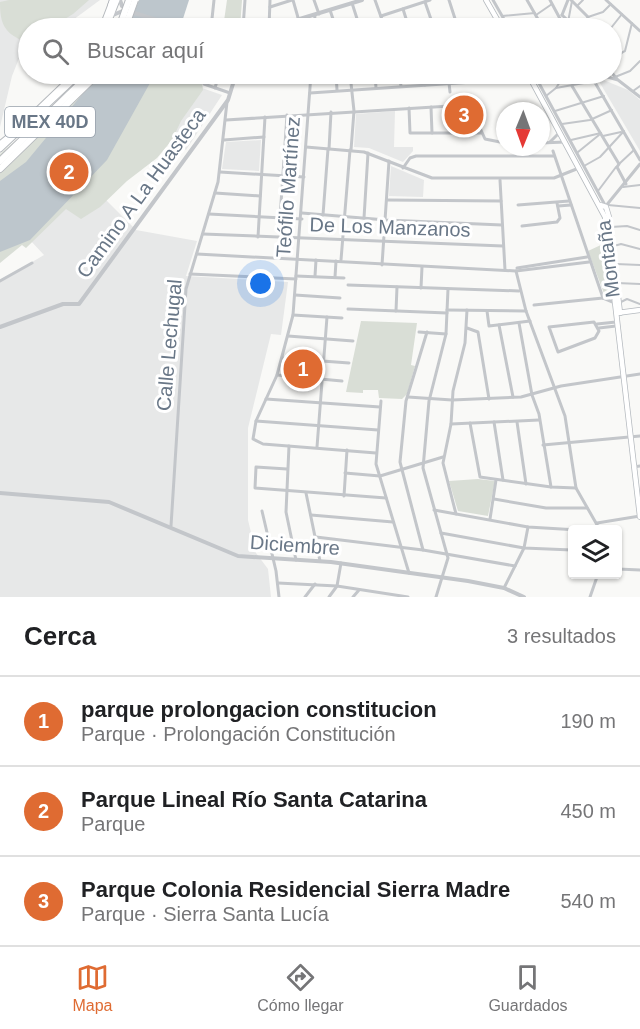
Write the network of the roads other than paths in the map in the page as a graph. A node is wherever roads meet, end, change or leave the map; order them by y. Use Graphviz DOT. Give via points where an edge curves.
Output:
graph roads {
  1 [pos="129,0"];
  2 [pos="135,0"];
  3 [pos="214,0"];
  4 [pos="244,0"];
  5 [pos="270,0"];
  6 [pos="293,0"];
  7 [pos="314,0"];
  8 [pos="336,0"];
  9 [pos="359,0"];
  10 [pos="375,0"];
  11 [pos="430,0"];
  12 [pos="449,0"];
  13 [pos="486,0"];
  14 [pos="495,0"];
  15 [pos="527,0"];
  16 [pos="570,0"];
  17 [pos="584,0"];
  18 [pos="606,0"];
  19 [pos="114,1"];
  20 [pos="425,2"];
  21 [pos="551,2"];
  22 [pos="352,3"];
  23 [pos="610,4"];
  24 [pos="577,6"];
  25 [pos="270,7"];
  26 [pos="338,8"];
  27 [pos="126,9"];
  28 [pos="403,9"];
  29 [pos="330,10"];
  30 [pos="535,14"];
  31 [pos="622,14"];
  32 [pos="317,15"];
  33 [pos="381,15"];
  34 [pos="561,15"];
  35 [pos="502,16"];
  36 [pos="108,18"];
  37 [pos="110,18"];
  38 [pos="111,18"];
  39 [pos="123,18"];
  40 [pos="129,18"];
  41 [pos="153,18"];
  42 [pos="156,18"];
  43 [pos="212,18"];
  44 [pos="243,18"];
  45 [pos="270,18"];
  46 [pos="298,18"];
  47 [pos="308,18"];
  48 [pos="316,18"];
  49 [pos="333,18"];
  50 [pos="357,18"];
  51 [pos="382,18"];
  52 [pos="406,18"];
  53 [pos="431,18"];
  54 [pos="455,18"];
  55 [pos="496,18"];
  56 [pos="537,18"];
  57 [pos="562,18"];
  58 [pos="564,18"];
  59 [pos="568,18"];
  60 [pos="586,18"];
  61 [pos="589,18"];
  62 [pos="619,18"];
  63 [pos="632,23"];
  64 [pos="640,31"];
  65 [pos="622,53"];
  66 [pos="640,61"];
  67 [pos="622,76"];
  68 [pos="622,83"];
  69 [pos="64,84"];
  70 [pos="69,84"];
  71 [pos="80,84"];
  72 [pos="88,84"];
  73 [pos="206,84"];
  74 [pos="215,84"];
  75 [pos="233,84"];
  76 [pos="311,84"];
  77 [pos="337,84"];
  78 [pos="352,84"];
  79 [pos="376,84"];
  80 [pos="449,84"];
  81 [pos="559,84"];
  82 [pos="581,84"];
  83 [pos="597,84"];
  84 [pos="425,85"];
  85 [pos="401,86"];
  86 [pos="538,86"];
  87 [pos="572,86"];
  88 [pos="640,86"];
  89 [pos="214,88"];
  90 [pos="376,88"];
  91 [pos="556,88"];
  92 [pos="337,90"];
  93 [pos="353,90"];
  94 [pos="633,91"];
  95 [pos="450,92"];
  96 [pos="230,93"];
  97 [pos="310,93"];
  98 [pos="546,96"];
  99 [pos="604,96"];
  100 [pos="640,98"];
  101 [pos="228,100"];
  102 [pos="580,102"];
  103 [pos="455,106"];
  104 [pos="431,107"];
  105 [pos="409,108"];
  106 [pos="612,110"];
  107 [pos="354,111"];
  108 [pos="555,111"];
  109 [pos="331,112"];
  110 [pos="309,114"];
  111 [pos="286,115"];
  112 [pos="265,117"];
  113 [pos="226,120"];
  114 [pos="590,120"];
  115 [pos="559,124"];
  116 [pos="624,131"];
  117 [pos="560,132"];
  118 [pos="432,133"];
  119 [pos="455,133"];
  120 [pos="481,134"];
  121 [pos="602,135"];
  122 [pos="264,137"];
  123 [pos="223,140"];
  124 [pos="568,141"];
  125 [pos="496,142"];
  126 [pos="550,142"];
  127 [pos="550,143"];
  128 [pos="0,144"];
  129 [pos="608,145"];
  130 [pos="306,147"];
  131 [pos="0,149"];
  132 [pos="328,149"];
  133 [pos="350,150"];
  134 [pos="634,150"];
  135 [pos="577,152"];
  136 [pos="368,153"];
  137 [pos="0,161"];
  138 [pos="389,161"];
  139 [pos="640,162"];
  140 [pos="618,165"];
  141 [pos="582,167"];
  142 [pos="403,168"];
  143 [pos="0,169"];
  144 [pos="219,172"];
  145 [pos="262,175"];
  146 [pos="282,176"];
  147 [pos="304,177"];
  148 [pos="560,177"];
  149 [pos="501,180"];
  150 [pos="640,185"];
  151 [pos="625,186"];
  152 [pos="598,191"];
  153 [pos="215,193"];
  154 [pos="260,196"];
  155 [pos="387,200"];
  156 [pos="501,201"];
  157 [pos="570,203"];
  158 [pos="518,205"];
  159 [pos="558,205"];
  160 [pos="604,207"];
  161 [pos="640,208"];
  162 [pos="302,213"];
  163 [pos="209,214"];
  164 [pos="323,215"];
  165 [pos="259,217"];
  166 [pos="344,217"];
  167 [pos="280,218"];
  168 [pos="364,218"];
  169 [pos="302,219"];
  170 [pos="386,220"];
  171 [pos="502,225"];
  172 [pos="522,226"];
  173 [pos="610,227"];
  174 [pos="640,230"];
  175 [pos="203,234"];
  176 [pos="258,237"];
  177 [pos="300,239"];
  178 [pos="342,241"];
  179 [pos="384,243"];
  180 [pos="503,246"];
  181 [pos="613,246"];
  182 [pos="640,249"];
  183 [pos="196,254"];
  184 [pos="587,257"];
  185 [pos="298,259"];
  186 [pos="316,260"];
  187 [pos="341,260"];
  188 [pos="336,261"];
  189 [pos="589,262"];
  190 [pos="32,263"];
  191 [pos="615,264"];
  192 [pos="382,265"];
  193 [pos="640,265"];
  194 [pos="422,267"];
  195 [pos="505,270"];
  196 [pos="515,270"];
  197 [pos="190,274"];
  198 [pos="315,276"];
  199 [pos="296,277"];
  200 [pos="335,277"];
  201 [pos="344,278"];
  202 [pos="0,281"];
  203 [pos="640,284"];
  204 [pos="348,285"];
  205 [pos="616,286"];
  206 [pos="397,287"];
  207 [pos="421,288"];
  208 [pos="448,289"];
  209 [pos="519,291"];
  210 [pos="295,296"];
  211 [pos="340,298"];
  212 [pos="603,298"];
  213 [pos="616,303"];
  214 [pos="640,304"];
  215 [pos="534,305"];
  216 [pos="348,309"];
  217 [pos="467,310"];
  218 [pos="640,310"];
  219 [pos="396,311"];
  220 [pos="487,311"];
  221 [pos="526,311"];
  222 [pos="447,312"];
  223 [pos="617,313"];
  224 [pos="293,315"];
  225 [pos="327,317"];
  226 [pos="342,318"];
  227 [pos="530,321"];
  228 [pos="519,323"];
  229 [pos="616,324"];
  230 [pos="499,326"];
  231 [pos="598,326"];
  232 [pos="0,327"];
  233 [pos="467,328"];
  234 [pos="419,332"];
  235 [pos="427,332"];
  236 [pos="446,334"];
  237 [pos="288,336"];
  238 [pos="326,339"];
  239 [pos="353,341"];
  240 [pos="282,358"];
  241 [pos="324,361"];
  242 [pos="349,363"];
  243 [pos="640,374"];
  244 [pos="277,375"];
  245 [pos="622,377"];
  246 [pos="322,379"];
  247 [pos="342,381"];
  248 [pos="554,388"];
  249 [pos="532,395"];
  250 [pos="408,397"];
  251 [pos="430,397"];
  252 [pos="513,397"];
  253 [pos="266,399"];
  254 [pos="489,399"];
  255 [pos="452,400"];
  256 [pos="381,401"];
  257 [pos="321,403"];
  258 [pos="380,407"];
  259 [pos="540,420"];
  260 [pos="256,421"];
  261 [pos="494,422"];
  262 [pos="517,422"];
  263 [pos="470,423"];
  264 [pos="451,424"];
  265 [pos="318,426"];
  266 [pos="378,430"];
  267 [pos="640,436"];
  268 [pos="630,437"];
  269 [pos="569,444"];
  270 [pos="543,445"];
  271 [pos="289,446"];
  272 [pos="317,448"];
  273 [pos="347,450"];
  274 [pos="376,453"];
  275 [pos="443,457"];
  276 [pos="424,462"];
  277 [pos="640,466"];
  278 [pos="633,467"];
  279 [pos="287,469"];
  280 [pos="400,470"];
  281 [pos="345,473"];
  282 [pos="380,476"];
  283 [pos="496,480"];
  284 [pos="503,481"];
  285 [pos="638,481"];
  286 [pos="526,484"];
  287 [pos="551,487"];
  288 [pos="576,488"];
  289 [pos="286,491"];
  290 [pos="0,493"];
  291 [pos="306,493"];
  292 [pos="344,496"];
  293 [pos="386,498"];
  294 [pos="494,499"];
  295 [pos="587,508"];
  296 [pos="434,510"];
  297 [pos="262,512"];
  298 [pos="456,514"];
  299 [pos="311,515"];
  300 [pos="640,516"];
  301 [pos="490,520"];
  302 [pos="394,522"];
  303 [pos="597,523"];
  304 [pos="171,526"];
  305 [pos="528,527"];
  306 [pos="568,529"];
  307 [pos="441,533"];
  308 [pos="316,537"];
  309 [pos="401,547"];
  310 [pos="524,548"];
  311 [pos="423,549"];
  312 [pos="568,550"];
  313 [pos="447,554"];
  314 [pos="271,559"];
  315 [pos="296,560"];
  316 [pos="320,561"];
  317 [pos="341,563"];
  318 [pos="515,566"];
  319 [pos="622,569"];
  320 [pos="640,570"];
  321 [pos="409,573"];
  322 [pos="444,578"];
  323 [pos="596,579"];
  324 [pos="278,583"];
  325 [pos="315,584"];
  326 [pos="337,586"];
  327 [pos="504,588"];
  328 [pos="359,590"];
  329 [pos="381,595"];
  330 [pos="279,597"];
  331 [pos="304,597"];
  332 [pos="329,597"];
  333 [pos="353,597"];
  334 [pos="408,597"];
  335 [pos="436,597"];
  336 [pos="524,597"];
  337 [pos="590,597"];
  1 -- 39 [label="highway, bridge"];
  2 -- 40 [label="highway, bridge"];
  3 -- 43 [label="street"];
  4 -- 44 [label="street"];
  5 -- 25 [label="street"];
  6 -- 25 [label="street"];
  6 -- 46 [label="street"];
  7 -- 32 [label="street"];
  8 -- 26 [label="street"];
  9 -- 22 [label="street"];
  10 -- 33 [label="street"];
  11 -- 20 [label="street"];
  12 -- 54 [label="street"];
  13 -- 55 [label="main road"];
  14 -- 35 [label="street"];
  15 -- 30 [label="street"];
  16 -- 24 [label="street"];
  16 -- 34 [label="street"];
  16 -- 59 [label="street"];
  17 -- 24 [label="street"];
  18 -- 23 [label="street"];
  19 -- 27 [label="street"];
  19 -- 36 [label="main road"];
  19 -- 37 [label="main road"];
  20 -- 28 [label="street"];
  20 -- 53 [label="street"];
  21 -- 30 [label="street"];
  21 -- 34 [label="street"];
  22 -- 26 [label="street"];
  22 -- 50 [label="street"];
  23 -- 31 [label="street"];
  23 -- 61 [label="street"];
  24 -- 60 [label="street"];
  25 -- 45 [label="street"];
  26 -- 29 [label="street"];
  27 -- 38 [label="street" via="115,12"];
  27 -- 41 [label="street"];
  27 -- 42 [label="street"];
  28 -- 33 [label="street"];
  28 -- 52 [label="street"];
  29 -- 32 [label="street"];
  29 -- 49 [label="street"];
  30 -- 35 [label="street"];
  30 -- 56 [label="street"];
  31 -- 62 [label="street"];
  31 -- 63 [label="street"];
  32 -- 47 [label="street"];
  32 -- 48 [label="street"];
  33 -- 51 [label="street"];
  34 -- 57 [label="street"];
  34 -- 58 [label="street"];
  63 -- 64 [label="street"];
  63 -- 65 [label="street" via="627,48"];
  66 -- 67 [label="street"];
  68 -- 94 [label="street"];
  69 -- 128 [label="main road"];
  70 -- 131 [label="main road"];
  71 -- 137 [label="highway, MEX 40D"];
  72 -- 143 [label="highway, MEX 40D"];
  73 -- 89 [label="street"];
  74 -- 89 [label="street"];
  75 -- 96 [label="street"];
  76 -- 97 [label="street, Teófilo Martínez"];
  77 -- 92 [label="street"];
  78 -- 93 [label="street"];
  79 -- 90 [label="street"];
  80 -- 84 [label="street"];
  80 -- 95 [label="street"];
  81 -- 91 [label="street"];
  82 -- 87 [label="street"];
  83 -- 99 [label="street"];
  84 -- 85 [label="street"];
  85 -- 90 [label="street"];
  86 -- 98 [label="street, Montaña"];
  86 -- 115 [label="main road, Montaña"];
  87 -- 91 [label="street"];
  87 -- 102 [label="street"];
  88 -- 94 [label="street"];
  89 -- 96 [label="street"];
  90 -- 93 [label="street"];
  91 -- 98 [label="street"];
  92 -- 93 [label="street"];
  92 -- 97 [label="street"];
  93 -- 107 [label="street"];
  94 -- 100 [label="street"];
  96 -- 101 [label="street"];
  97 -- 110 [label="street, Teófilo Martínez"];
  98 -- 108 [label="street, Montaña"];
  99 -- 102 [label="street"];
  99 -- 106 [label="street"];
  101 -- 113 [label="street, Calle Lechugal"];
  101 -- 232 [label="street, Camino A La Huasteca" via="79,304 63,304"];
  102 -- 108 [label="street"];
  102 -- 114 [label="street"];
  103 -- 104 [label="street"];
  103 -- 119 [label="street"];
  103 -- 120 [label="street" via="470,106"];
  104 -- 105 [label="street"];
  104 -- 118 [label="street"];
  105 -- 107 [label="street"];
  105 -- 118 [label="street" via="410,132"];
  106 -- 114 [label="street"];
  106 -- 116 [label="street"];
  107 -- 109 [label="street"];
  107 -- 133 [label="street"];
  108 -- 115 [label="street, Montaña"];
  109 -- 110 [label="street"];
  109 -- 132 [label="street"];
  110 -- 111 [label="street"];
  110 -- 130 [label="street, Teófilo Martínez"];
  111 -- 112 [label="street"];
  111 -- 146 [label="street"];
  112 -- 113 [label="street"];
  112 -- 122 [label="street"];
  113 -- 123 [label="street, Calle Lechugal"];
  114 -- 115 [label="street"];
  114 -- 121 [label="street"];
  115 -- 117 [label="main road, Montaña"];
  115 -- 124 [label="street, Montaña"];
  116 -- 121 [label="street"];
  116 -- 129 [label="street"];
  116 -- 134 [label="street"];
  117 -- 124 [label="main road, Montaña"];
  117 -- 126 [label="street"];
  118 -- 119 [label="street"];
  119 -- 120 [label="street"];
  120 -- 125 [label="street"];
  121 -- 124 [label="street"];
  121 -- 129 [label="street"];
  121 -- 135 [label="street"];
  122 -- 123 [label="street"];
  122 -- 145 [label="street"];
  123 -- 144 [label="street, Calle Lechugal"];
  124 -- 127 [label="street"];
  124 -- 135 [label="street, Montaña"];
  124 -- 141 [label="main road, Montaña"];
  129 -- 140 [label="street"];
  129 -- 141 [label="street" via="600,157"];
  130 -- 132 [label="street"];
  130 -- 147 [label="street, Teófilo Martínez"];
  132 -- 133 [label="street"];
  132 -- 164 [label="street"];
  133 -- 136 [label="street"];
  133 -- 166 [label="street"];
  134 -- 139 [label="street"];
  134 -- 140 [label="street"];
  135 -- 141 [label="street, Montaña"];
  136 -- 138 [label="street"];
  136 -- 168 [label="street"];
  138 -- 142 [label="street"];
  138 -- 155 [label="street"];
  139 -- 151 [label="street"];
  140 -- 151 [label="street"];
  140 -- 152 [label="street"];
  141 -- 148 [label="street"];
  141 -- 152 [label="street, Montaña"];
  141 -- 160 [label="main road, Montaña"];
  142 -- 148 [label="street" via="416,156 554,154"];
  142 -- 149 [label="street" via="432,178"];
  144 -- 145 [label="street"];
  144 -- 153 [label="street, Calle Lechugal"];
  145 -- 146 [label="street"];
  145 -- 154 [label="street"];
  146 -- 147 [label="street"];
  146 -- 167 [label="street"];
  147 -- 162 [label="street, Teófilo Martínez"];
  148 -- 149 [label="street"];
  148 -- 157 [label="street"];
  149 -- 156 [label="street"];
  150 -- 151 [label="street"];
  151 -- 160 [label="street"];
  152 -- 160 [label="street, Montaña"];
  153 -- 154 [label="street"];
  153 -- 163 [label="street, Calle Lechugal"];
  154 -- 165 [label="street"];
  155 -- 156 [label="street"];
  155 -- 170 [label="street"];
  156 -- 171 [label="street"];
  157 -- 159 [label="street"];
  157 -- 184 [label="street"];
  158 -- 159 [label="street"];
  159 -- 172 [label="street" via="557,222"];
  160 -- 161 [label="street"];
  160 -- 173 [label="main road, Montaña"];
  160 -- 205 [label="main road, Montaña"];
  162 -- 164 [label="street"];
  162 -- 169 [label="street, Teófilo Martínez"];
  163 -- 165 [label="street"];
  163 -- 175 [label="street, Calle Lechugal"];
  164 -- 166 [label="street"];
  165 -- 167 [label="street"];
  165 -- 176 [label="street"];
  166 -- 168 [label="street"];
  166 -- 178 [label="street"];
  167 -- 169 [label="street"];
  168 -- 170 [label="street"];
  169 -- 177 [label="street, Teófilo Martínez"];
  170 -- 171 [label="street"];
  170 -- 179 [label="street"];
  171 -- 180 [label="street"];
  173 -- 174 [label="street"];
  173 -- 181 [label="main road, Montaña"];
  175 -- 176 [label="street, De Los Manzanos"];
  175 -- 183 [label="street, Calle Lechugal"];
  176 -- 177 [label="street, De Los Manzanos"];
  177 -- 178 [label="street, De Los Manzanos"];
  177 -- 185 [label="street, Teófilo Martínez"];
  178 -- 179 [label="street, De Los Manzanos"];
  178 -- 187 [label="street"];
  179 -- 180 [label="street, De Los Manzanos"];
  179 -- 192 [label="street"];
  180 -- 195 [label="street"];
  181 -- 182 [label="street"];
  181 -- 191 [label="main road, Montaña"];
  183 -- 185 [label="street"];
  183 -- 197 [label="street, Calle Lechugal"];
  184 -- 189 [label="street"];
  184 -- 196 [label="street"];
  185 -- 186 [label="street"];
  185 -- 199 [label="street, Teófilo Martínez"];
  186 -- 188 [label="street"];
  186 -- 198 [label="street"];
  187 -- 188 [label="street"];
  187 -- 192 [label="street"];
  188 -- 200 [label="street"];
  189 -- 196 [label="street"];
  189 -- 212 [label="street"];
  190 -- 202 [label="street"];
  191 -- 193 [label="street"];
  191 -- 205 [label="main road, Montaña"];
  192 -- 194 [label="street"];
  194 -- 195 [label="street"];
  194 -- 207 [label="street"];
  195 -- 196 [label="street"];
  196 -- 209 [label="street"];
  197 -- 199 [label="street"];
  197 -- 304 [label="street, Calle Lechugal"];
  198 -- 199 [label="street"];
  198 -- 200 [label="street"];
  199 -- 210 [label="street, Teófilo Martínez"];
  200 -- 201 [label="street"];
  203 -- 205 [label="street"];
  204 -- 206 [label="street"];
  205 -- 213 [label="main road, Montaña"];
  206 -- 207 [label="street"];
  206 -- 219 [label="street"];
  207 -- 208 [label="street"];
  208 -- 209 [label="street"];
  208 -- 222 [label="street"];
  209 -- 221 [label="street"];
  210 -- 211 [label="street"];
  210 -- 224 [label="street, Teófilo Martínez"];
  212 -- 213 [label="street"];
  212 -- 215 [label="street"];
  213 -- 214 [label="street" via="627,299"];
  213 -- 223 [label="main road, Montaña"];
  216 -- 219 [label="street"];
  217 -- 220 [label="street"];
  217 -- 222 [label="street"];
  217 -- 233 [label="street"];
  218 -- 223 [label="main road"];
  219 -- 222 [label="street"];
  220 -- 221 [label="street"];
  220 -- 230 [label="street" via="488,326"];
  221 -- 227 [label="street"];
  222 -- 236 [label="street"];
  223 -- 229 [label="main road, Montaña"];
  224 -- 225 [label="street"];
  224 -- 237 [label="street, Teófilo Martínez"];
  225 -- 226 [label="street"];
  225 -- 238 [label="street"];
  227 -- 228 [label="street"];
  227 -- 248 [label="street"];
  228 -- 230 [label="street"];
  228 -- 249 [label="street"];
  229 -- 231 [label="street"];
  229 -- 245 [label="main road, Montaña"];
  230 -- 252 [label="street"];
  231 -- 231 [label="street" via="592,321 552,325 549,330 559,353 595,338"];
  233 -- 254 [label="street" via="478,332"];
  233 -- 255 [label="street"];
  234 -- 235 [label="street"];
  235 -- 236 [label="street"];
  235 -- 250 [label="street"];
  236 -- 251 [label="street"];
  237 -- 238 [label="street"];
  237 -- 240 [label="street, Teófilo Martínez"];
  238 -- 239 [label="street"];
  238 -- 241 [label="street"];
  240 -- 241 [label="street"];
  240 -- 244 [label="street, Teófilo Martínez"];
  241 -- 242 [label="street"];
  241 -- 246 [label="street"];
  243 -- 245 [label="street"];
  244 -- 246 [label="street"];
  244 -- 253 [label="street, Teófilo Martínez"];
  245 -- 248 [label="street"];
  245 -- 268 [label="main road, Montaña"];
  246 -- 247 [label="street"];
  246 -- 257 [label="street"];
  248 -- 249 [label="street"];
  248 -- 269 [label="street" via="565,416"];
  249 -- 252 [label="street"];
  249 -- 259 [label="street"];
  250 -- 251 [label="street"];
  250 -- 280 [label="street"];
  251 -- 255 [label="street"];
  251 -- 276 [label="street"];
  252 -- 254 [label="street"];
  253 -- 257 [label="street"];
  253 -- 260 [label="street, Teófilo Martínez"];
  254 -- 255 [label="street"];
  255 -- 264 [label="street"];
  256 -- 258 [label="street"];
  257 -- 258 [label="street"];
  257 -- 265 [label="street"];
  258 -- 266 [label="street"];
  259 -- 262 [label="street"];
  259 -- 270 [label="street"];
  260 -- 265 [label="street"];
  260 -- 271 [label="street" via="255,442"];
  261 -- 262 [label="street"];
  261 -- 263 [label="street"];
  261 -- 284 [label="street"];
  262 -- 286 [label="street"];
  263 -- 264 [label="street"];
  263 -- 283 [label="street" via="480,477"];
  264 -- 275 [label="street"];
  265 -- 266 [label="street"];
  265 -- 272 [label="street"];
  266 -- 274 [label="street"];
  267 -- 268 [label="street"];
  268 -- 269 [label="street"];
  268 -- 278 [label="main road, Montaña"];
  269 -- 270 [label="street"];
  269 -- 288 [label="street"];
  270 -- 287 [label="street"];
  271 -- 272 [label="street"];
  271 -- 279 [label="street"];
  272 -- 273 [label="street"];
  273 -- 274 [label="street"];
  273 -- 281 [label="street"];
  274 -- 282 [label="street"];
  275 -- 276 [label="street"];
  275 -- 298 [label="street"];
  276 -- 280 [label="street"];
  276 -- 296 [label="street" via="423,477"];
  277 -- 278 [label="street"];
  278 -- 285 [label="main road, Montaña"];
  279 -- 289 [label="street"];
  279 -- 289 [label="street" via="256,467 255,488"];
  280 -- 282 [label="street"];
  280 -- 311 [label="street"];
  281 -- 282 [label="street"];
  281 -- 292 [label="street"];
  282 -- 293 [label="street"];
  283 -- 284 [label="street"];
  283 -- 294 [label="street"];
  284 -- 286 [label="street"];
  285 -- 300 [label="main road, Montaña"];
  286 -- 287 [label="street"];
  287 -- 288 [label="street"];
  288 -- 295 [label="street"];
  289 -- 291 [label="street"];
  289 -- 315 [label="street" via="286,512"];
  290 -- 304 [label="street, Diciembre" via="109,502"];
  291 -- 292 [label="street"];
  291 -- 299 [label="street"];
  292 -- 293 [label="street"];
  293 -- 302 [label="street"];
  294 -- 295 [label="street" via="546,508"];
  294 -- 301 [label="street"];
  295 -- 303 [label="street"];
  296 -- 298 [label="street"];
  296 -- 307 [label="street"];
  297 -- 314 [label="street"];
  298 -- 301 [label="street"];
  299 -- 302 [label="street"];
  299 -- 308 [label="street"];
  300 -- 303 [label="street"];
  301 -- 305 [label="street"];
  302 -- 309 [label="street"];
  304 -- 314 [label="street, Diciembre" via="238,556"];
  305 -- 306 [label="street"];
  305 -- 310 [label="street"];
  307 -- 310 [label="street"];
  307 -- 313 [label="street"];
  308 -- 309 [label="street"];
  308 -- 316 [label="street"];
  309 -- 311 [label="street"];
  309 -- 321 [label="street"];
  310 -- 312 [label="street"];
  310 -- 318 [label="street"];
  311 -- 313 [label="street"];
  313 -- 318 [label="street"];
  313 -- 322 [label="street"];
  314 -- 315 [label="street, Diciembre"];
  314 -- 324 [label="street"];
  315 -- 316 [label="street, Diciembre"];
  316 -- 317 [label="street, Diciembre"];
  317 -- 321 [label="street, Diciembre"];
  317 -- 326 [label="street"];
  318 -- 327 [label="street"];
  319 -- 320 [label="street"];
  321 -- 322 [label="street, Diciembre"];
  322 -- 327 [label="street, Diciembre"];
  322 -- 335 [label="street"];
  323 -- 337 [label="street"];
  324 -- 325 [label="street"];
  324 -- 330 [label="street"];
  325 -- 326 [label="street"];
  325 -- 331 [label="street"];
  326 -- 328 [label="street"];
  326 -- 332 [label="street"];
  327 -- 336 [label="street, Diciembre"];
  328 -- 329 [label="street"];
  328 -- 333 [label="street"];
  329 -- 334 [label="street"];
}
